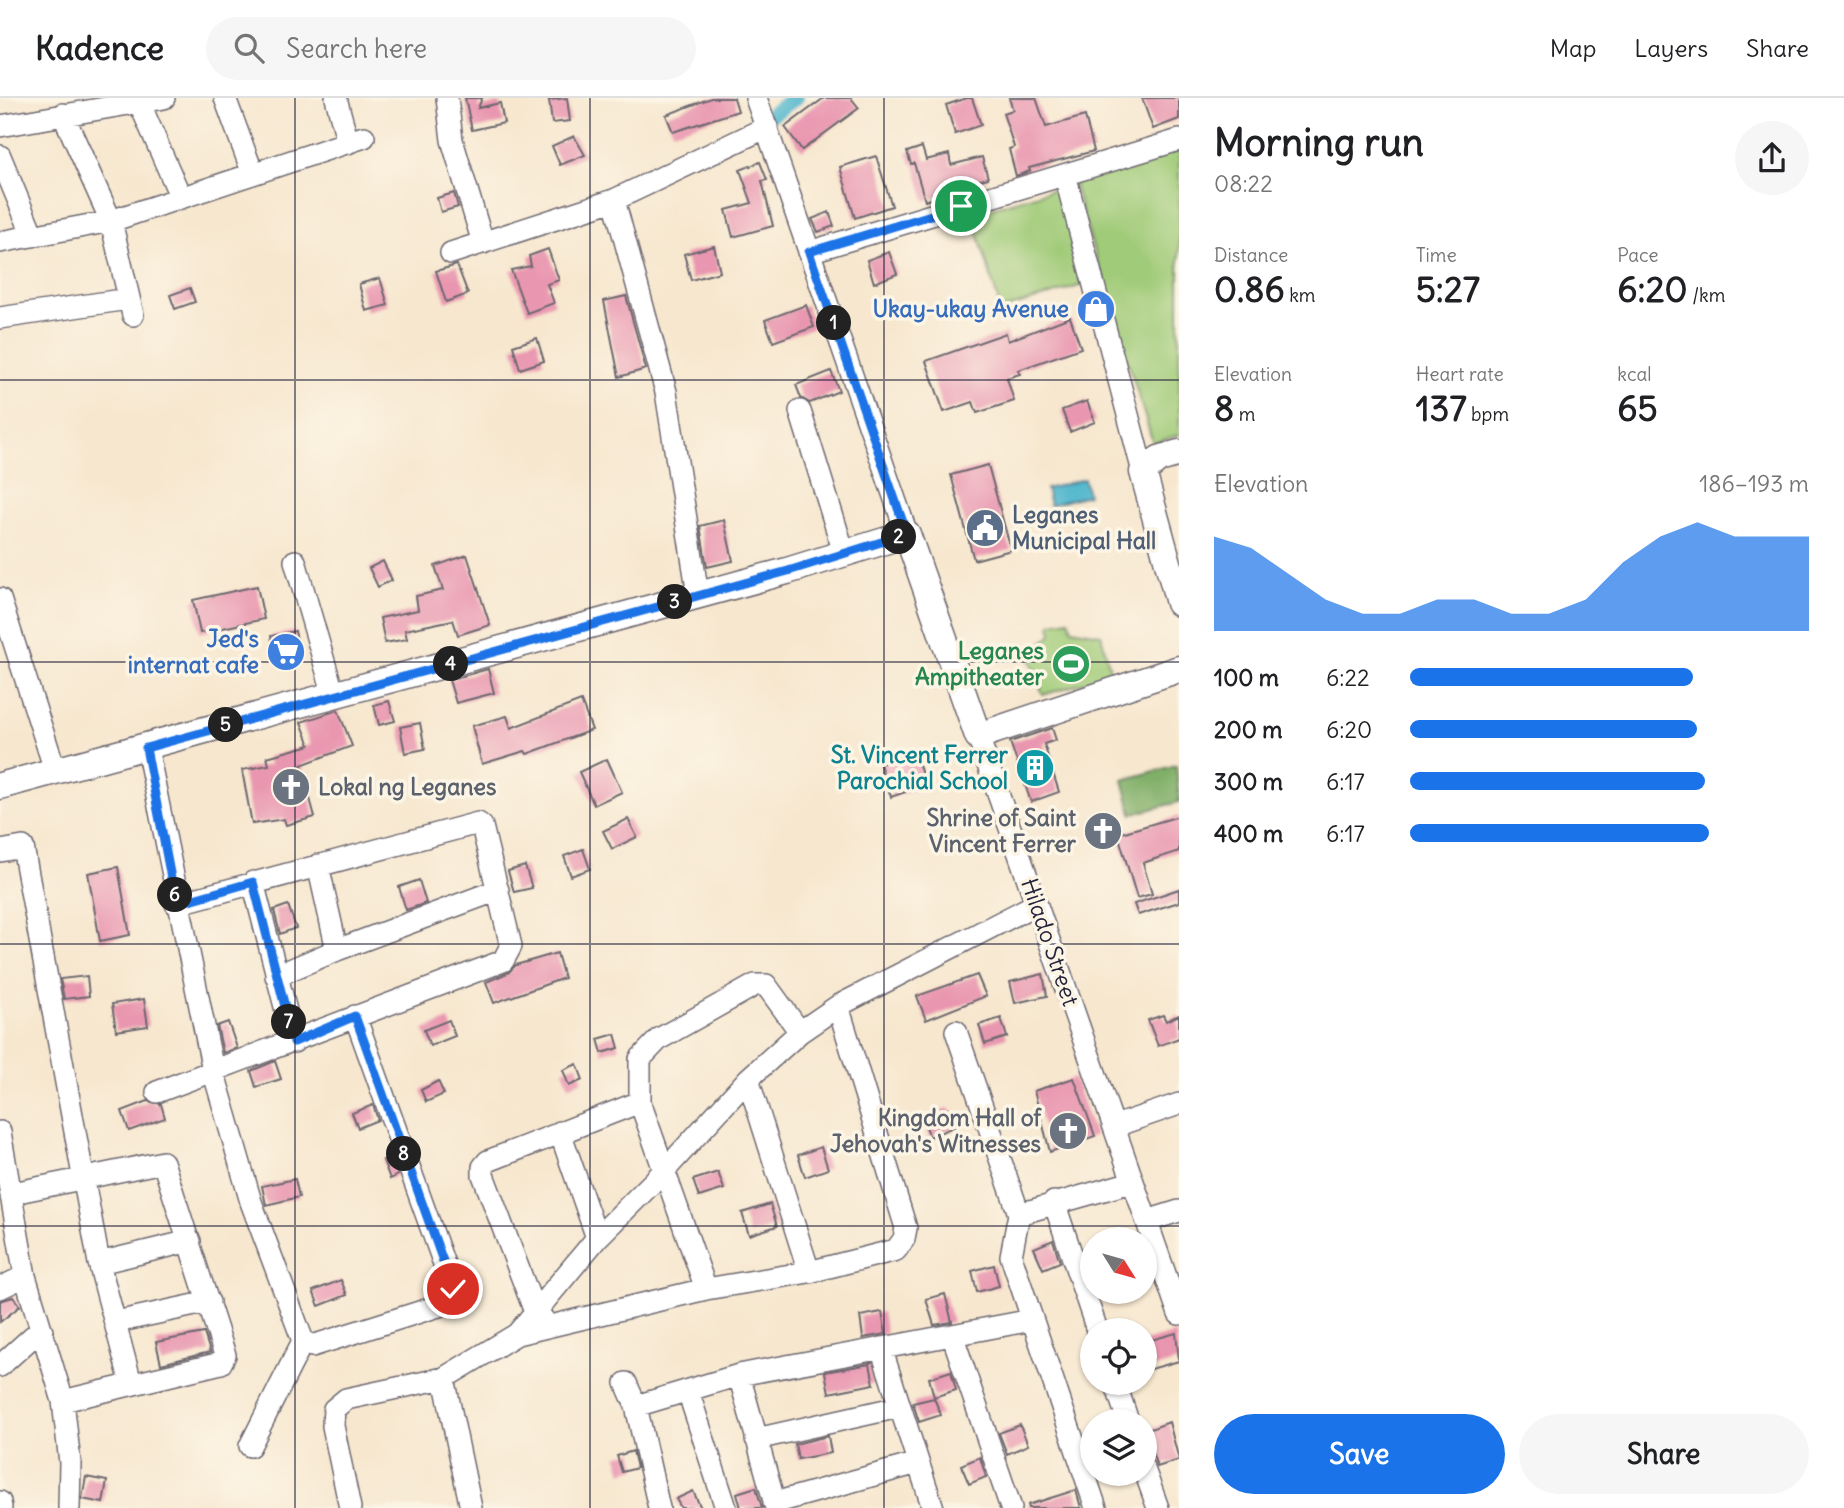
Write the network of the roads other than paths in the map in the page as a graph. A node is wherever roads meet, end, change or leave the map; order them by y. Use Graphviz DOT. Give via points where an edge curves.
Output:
graph roads {
  1 [pos="164,98"];
  2 [pos="225,98"];
  3 [pos="336,98"];
  4 [pos="447,98"];
  5 [pos="756,98"];
  6 [pos="139,102"];
  7 [pos="63,114"];
  8 [pos="0,127"];
  9 [pos="767,127"];
  10 [pos="1179,140"];
  11 [pos="0,156"];
  12 [pos="253,174"];
  13 [pos="1065,175"];
  14 [pos="181,198"];
  15 [pos="614,200"];
  16 [pos="111,221"];
  17 [pos="33,236"];
  18 [pos="0,242"];
  19 [pos="484,243"];
  20 [pos="809,252"];
  21 [pos="451,253"];
  22 [pos="0,318"];
  23 [pos="800,411"];
  24 [pos="1179,453"];
  25 [pos="1179,470"];
  26 [pos="1143,472"];
  27 [pos="907,534"];
  28 [pos="844,553"];
  29 [pos="295,561"];
  30 [pos="698,595"];
  31 [pos="0,599"];
  32 [pos="1179,603"];
  33 [pos="1179,668"];
  34 [pos="334,696"];
  35 [pos="978,736"];
  36 [pos="146,748"];
  37 [pos="55,770"];
  38 [pos="0,786"];
  39 [pos="0,851"];
  40 [pos="318,864"];
  41 [pos="253,882"];
  42 [pos="498,890"];
  43 [pos="176,904"];
  44 [pos="1036,904"];
  45 [pos="337,950"];
  46 [pos="276,976"];
  47 [pos="838,1006"];
  48 [pos="355,1016"];
  49 [pos="956,1031"];
  50 [pos="800,1032"];
  51 [pos="294,1042"];
  52 [pos="213,1070"];
  53 [pos="748,1079"];
  54 [pos="157,1092"];
  55 [pos="640,1102"];
  56 [pos="1179,1104"];
  57 [pos="1115,1126"];
  58 [pos="0,1132"];
  59 [pos="560,1132"];
  60 [pos="665,1170"];
  61 [pos="84,1180"];
  62 [pos="1132,1182"];
  63 [pos="12,1193"];
  64 [pos="1054,1202"];
  65 [pos="1179,1211"];
  66 [pos="1019,1214"];
  67 [pos="1147,1221"];
  68 [pos="597,1238"];
  69 [pos="190,1241"];
  70 [pos="99,1263"];
  71 [pos="809,1272"];
  72 [pos="25,1276"];
  73 [pos="0,1288"];
  74 [pos="706,1289"];
  75 [pos="209,1302"];
  76 [pos="1178,1307"];
  77 [pos="535,1312"];
  78 [pos="1093,1318"];
  79 [pos="1032,1320"];
  80 [pos="116,1322"];
  81 [pos="552,1326"];
  82 [pos="41,1329"];
  83 [pos="517,1334"];
  84 [pos="953,1337"];
  85 [pos="303,1341"];
  86 [pos="881,1348"];
  87 [pos="0,1366"];
  88 [pos="739,1375"];
  89 [pos="444,1378"];
  90 [pos="131,1383"];
  91 [pos="626,1383"];
  92 [pos="688,1391"];
  93 [pos="63,1401"];
  94 [pos="636,1406"];
  95 [pos="899,1407"];
  96 [pos="756,1439"];
  97 [pos="250,1446"];
  98 [pos="918,1463"];
  99 [pos="1150,1486"];
  100 [pos="0,1502"];
  101 [pos="775,1506"];
  102 [pos="1,1508"];
  103 [pos="69,1508"];
  104 [pos="349,1508"];
  105 [pos="471,1508"];
  106 [pos="659,1508"];
  107 [pos="726,1508"];
  108 [pos="933,1508"];
  109 [pos="1012,1508"];
  110 [pos="1096,1508"];
  111 [pos="1158,1508"];
  1 -- 6 [label="street"];
  2 -- 12 [label="street"];
  3 -- 12 [label="street" via="356,140"];
  4 -- 19 [label="street" via="452,139"];
  5 -- 9 [label="street, Hilado Street"];
  6 -- 7 [label="street"];
  6 -- 14 [label="street"];
  7 -- 8 [label="street"];
  7 -- 16 [label="street"];
  9 -- 15 [label="street"];
  9 -- 20 [label="street, Hilado Street"];
  10 -- 13 [label="street"];
  11 -- 17 [label="street"];
  12 -- 14 [label="street"];
  13 -- 20 [label="street"];
  13 -- 26 [label="street"];
  14 -- 16 [label="street"];
  15 -- 19 [label="street"];
  15 -- 30 [label="street" via="666,392"];
  16 -- 17 [label="street"];
  16 -- 22 [label="street" via="130,307"];
  17 -- 18 [label="street"];
  19 -- 21 [label="street"];
  20 -- 27 [label="street, Hilado Street"];
  23 -- 28 [label="street"];
  24 -- 26 [label="main road" via="1159,459"];
  25 -- 26 [label="main road"];
  26 -- 32 [label="main road"];
  27 -- 28 [label="main road"];
  27 -- 35 [label="main road, Hilado Street"];
  28 -- 30 [label="main road"];
  29 -- 34 [label="street"];
  30 -- 34 [label="main road"];
  31 -- 37 [label="street"];
  33 -- 35 [label="main road"];
  34 -- 36 [label="main road"];
  35 -- 44 [label="street, Hilado Street"];
  36 -- 37 [label="main road"];
  36 -- 43 [label="street"];
  37 -- 38 [label="main road"];
  39 -- 61 [label="street" via="23,847"];
  40 -- 41 [label="street"];
  40 -- 42 [label="street" via="478,823"];
  40 -- 45 [label="street"];
  41 -- 43 [label="street"];
  41 -- 46 [label="street"];
  42 -- 45 [label="street"];
  42 -- 48 [label="street" via="512,946 503,961"];
  43 -- 52 [label="street"];
  44 -- 47 [label="street"];
  44 -- 57 [label="street, Hilado Street"];
  45 -- 46 [label="street"];
  46 -- 51 [label="street"];
  47 -- 50 [label="street"];
  47 -- 71 [label="street" via="906,1228 896,1250"];
  48 -- 51 [label="street"];
  48 -- 85 [label="street" via="453,1298 312,1346"];
  49 -- 66 [label="street"];
  50 -- 53 [label="street"];
  50 -- 55 [label="street" via="774,992 766,985 755,985 659,1039 640,1059"];
  51 -- 52 [label="street"];
  52 -- 54 [label="street"];
  52 -- 85 [label="street" via="251,1202"];
  53 -- 60 [label="street"];
  53 -- 71 [label="street"];
  55 -- 59 [label="street"];
  55 -- 60 [label="street"];
  56 -- 57 [label="street"];
  57 -- 62 [label="street, Hilado Street"];
  58 -- 63 [label="street"];
  59 -- 68 [label="street"];
  59 -- 77 [label="street" via="483,1167"];
  60 -- 68 [label="street"];
  60 -- 74 [label="street"];
  61 -- 63 [label="street"];
  61 -- 69 [label="street" via="161,1161"];
  61 -- 70 [label="street"];
  62 -- 64 [label="street"];
  62 -- 67 [label="street, Hilado Street"];
  63 -- 72 [label="street"];
  64 -- 66 [label="street"];
  64 -- 78 [label="street"];
  65 -- 67 [label="street"];
  66 -- 79 [label="street" via="1011,1255"];
  67 -- 76 [label="street, Hilado Street"];
  68 -- 77 [label="street"];
  69 -- 70 [label="street"];
  69 -- 75 [label="street"];
  70 -- 80 [label="street"];
  71 -- 74 [label="street"];
  72 -- 73 [label="street"];
  72 -- 82 [label="street"];
  74 -- 81 [label="street"];
  75 -- 80 [label="street"];
  75 -- 90 [label="street" via="223,1360"];
  77 -- 81 [label="street"];
  77 -- 83 [label="street"];
  79 -- 84 [label="street"];
  79 -- 110 [label="street"];
  80 -- 90 [label="street"];
  81 -- 83 [label="street"];
  82 -- 87 [label="street"];
  82 -- 93 [label="street"];
  83 -- 89 [label="street"];
  84 -- 86 [label="street"];
  84 -- 109 [label="street"];
  85 -- 97 [label="street"];
  86 -- 88 [label="street"];
  86 -- 95 [label="street"];
  88 -- 92 [label="street"];
  88 -- 96 [label="street"];
  89 -- 104 [label="street" via="346,1399 334,1409 333,1426"];
  89 -- 105 [label="street"];
  90 -- 93 [label="street"];
  91 -- 94 [label="street"];
  92 -- 94 [label="street"];
  92 -- 107 [label="street"];
  93 -- 103 [label="street" via="70,1463"];
  94 -- 106 [label="street"];
  95 -- 96 [label="street"];
  95 -- 98 [label="street"];
  96 -- 101 [label="street"];
  98 -- 101 [label="street"];
  98 -- 108 [label="street"];
  99 -- 111 [label="street"];
  100 -- 102 [label="street"];
}
